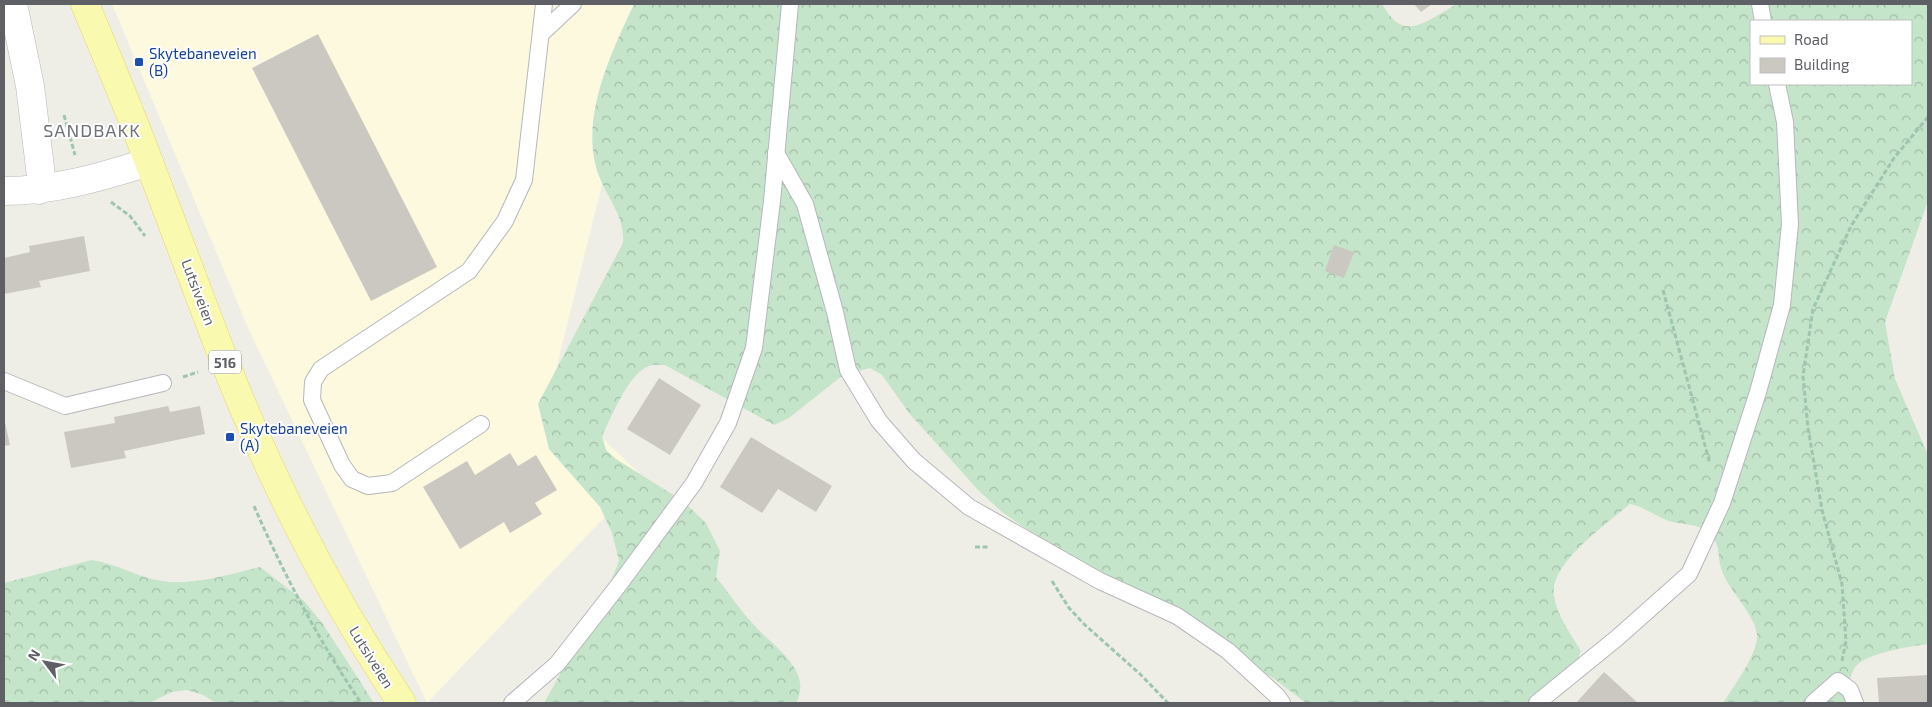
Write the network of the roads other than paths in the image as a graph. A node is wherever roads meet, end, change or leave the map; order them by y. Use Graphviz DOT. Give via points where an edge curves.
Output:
graph roads {
  1 [pos="13,4"];
  2 [pos="85,4"];
  3 [pos="544,4"];
  4 [pos="573,4"];
  5 [pos="790,4"];
  6 [pos="1760,4"];
  7 [pos="1763,20"];
  8 [pos="542,33"];
  9 [pos="1777,85"];
  10 [pos="776,153"];
  11 [pos="149,162"];
  12 [pos="39,190"];
  13 [pos="4,191"];
  14 [pos="4,382"];
  15 [pos="163,382"];
  16 [pos="481,424"];
  17 [pos="402,703"];
  18 [pos="512,703"];
  19 [pos="1282,703"];
  20 [pos="1536,703"];
  21 [pos="1813,703"];
  22 [pos="1855,703"];
  1 -- 12 [label="street" via="30,86 41,176"];
  2 -- 11 [label="main road, Lutsiveien / 516"];
  3 -- 8 [label="lane"];
  4 -- 8 [label="lane"];
  5 -- 10 [label="lane"];
  6 -- 7 [label="lane"];
  8 -- 16 [label="lane" via="524,180 505,221 469,271 321,369 313,382 312,400 342,465 352,479 368,486 392,482"];
  9 -- 20 [label="lane" via="1785,122 1790,224 1782,305 1722,503 1689,574 1617,638"];
  10 -- 18 [label="lane" via="754,348 728,423 694,483 618,586 557,664"];
  10 -- 19 [label="lane" via="806,204 836,312 848,370 879,421 914,462 969,507 1100,581 1177,616 1228,652"];
  11 -- 12 [label="street"];
  11 -- 17 [label="main road, Lutsiveien / 516" via="225,362 286,500 365,649"];
  12 -- 13 [label="street"];
  14 -- 15 [label="lane" via="65,406"];
  21 -- 22 [label="lane" via="1838,681 1850,690"];
}
